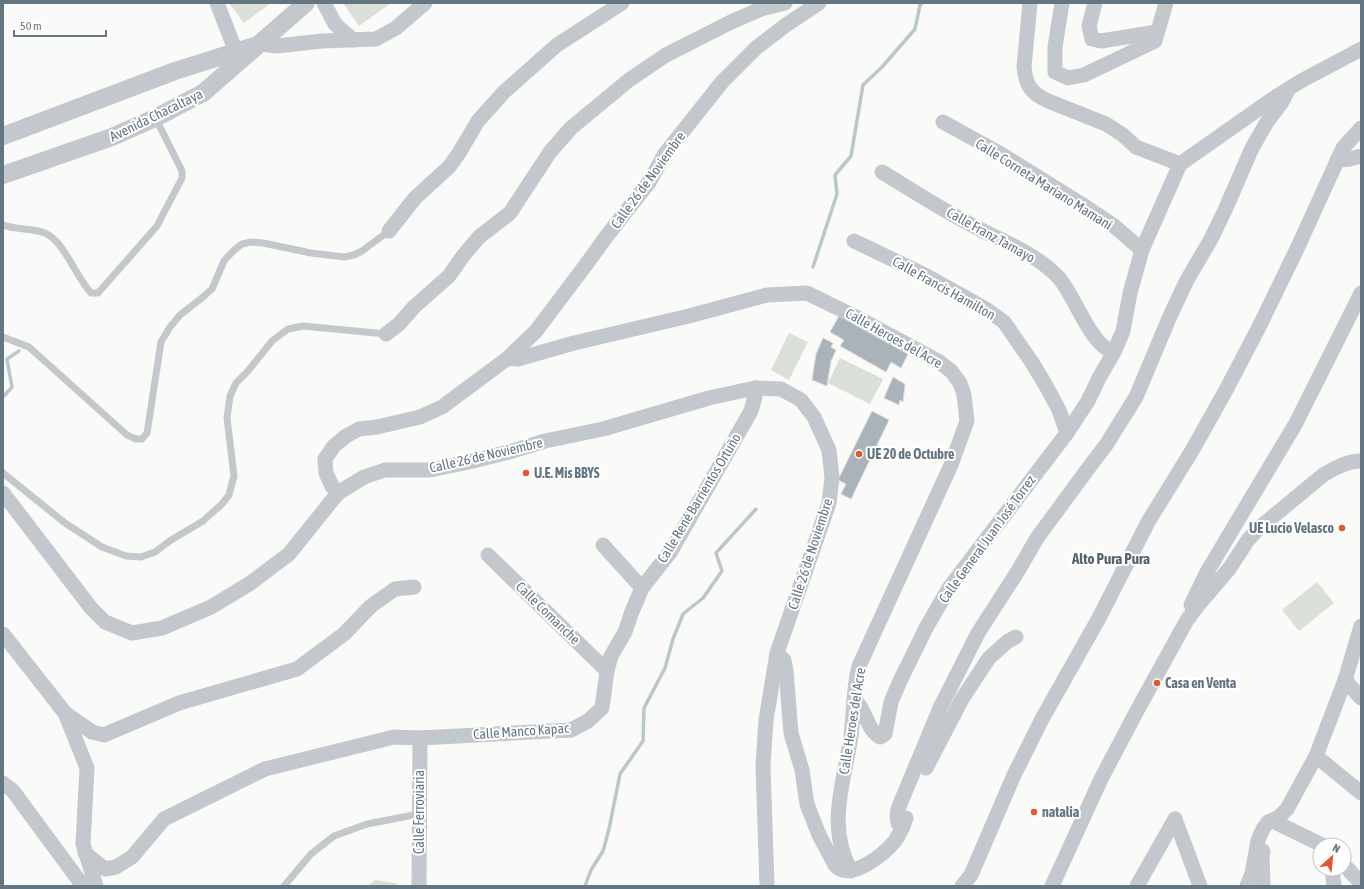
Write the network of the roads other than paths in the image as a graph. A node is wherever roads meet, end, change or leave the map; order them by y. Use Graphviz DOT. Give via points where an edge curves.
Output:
graph roads {
  1 [pos="217,3"];
  2 [pos="306,3"];
  3 [pos="324,3"];
  4 [pos="426,3"];
  5 [pos="622,3"];
  6 [pos="785,3"];
  7 [pos="1030,3"];
  8 [pos="1062,3"];
  9 [pos="1095,3"];
  10 [pos="1166,3"];
  11 [pos="816,4"];
  12 [pos="1157,32"];
  13 [pos="353,40"];
  14 [pos="261,44"];
  15 [pos="1361,49"];
  16 [pos="238,57"];
  17 [pos="1288,90"];
  18 [pos="156,118"];
  19 [pos="944,122"];
  20 [pos="1361,128"];
  21 [pos="3,136"];
  22 [pos="1361,156"];
  23 [pos="1337,160"];
  24 [pos="1180,164"];
  25 [pos="882,172"];
  26 [pos="3,175"];
  27 [pos="3,225"];
  28 [pos="388,231"];
  29 [pos="854,242"];
  30 [pos="1142,250"];
  31 [pos="1361,294"];
  32 [pos="386,334"];
  33 [pos="3,337"];
  34 [pos="1114,352"];
  35 [pos="508,358"];
  36 [pos="755,388"];
  37 [pos="1067,433"];
  38 [pos="1361,461"];
  39 [pos="3,474"];
  40 [pos="3,493"];
  41 [pos="338,493"];
  42 [pos="603,545"];
  43 [pos="488,555"];
  44 [pos="414,587"];
  45 [pos="642,588"];
  46 [pos="1187,620"];
  47 [pos="1361,626"];
  48 [pos="3,634"];
  49 [pos="1016,637"];
  50 [pos="777,653"];
  51 [pos="607,671"];
  52 [pos="1345,680"];
  53 [pos="1361,698"];
  54 [pos="855,700"];
  55 [pos="66,713"];
  56 [pos="420,738"];
  57 [pos="1316,756"];
  58 [pos="3,783"];
  59 [pos="1361,793"];
  60 [pos="419,814"];
  61 [pos="1270,822"];
  62 [pos="903,827"];
  63 [pos="1312,841"];
  64 [pos="85,853"];
  65 [pos="851,871"];
  66 [pos="1352,873"];
  67 [pos="1361,883"];
  68 [pos="83,886"];
  69 [pos="96,886"];
  70 [pos="284,886"];
  71 [pos="420,886"];
  72 [pos="767,886"];
  73 [pos="962,886"];
  74 [pos="1052,886"];
  75 [pos="1137,886"];
  76 [pos="1200,886"];
  77 [pos="1247,886"];
  78 [pos="1263,886"];
  1 -- 16 [label="street"];
  2 -- 14 [label="street"];
  3 -- 13 [label="street" via="335,24"];
  4 -- 13 [label="street" via="396,28 376,39"];
  5 -- 28 [label="street" via="557,44 504,92 478,121 449,166 415,198"];
  6 -- 32 [label="street" via="761,9 731,22 666,55 629,80 571,128 550,152 510,213 479,237 450,276"];
  7 -- 24 [label="street" via="1024,67 1031,90 1039,97 1106,124 1136,147"];
  8 -- 12 [label="street" via="1055,47 1055,72 1068,78 1084,75 1155,41"];
  9 -- 12 [label="street" via="1089,26 1092,39 1101,41"];
  10 -- 12 [label="street"];
  11 -- 35 [label="street, Calle 26 de Noviembre" via="756,48 722,82 664,156 650,181 536,332"];
  13 -- 14 [label="street" via="277,46"];
  14 -- 16 [label="street"];
  15 -- 17 [label="street"];
  16 -- 18 [label="street, Avenida Chacaltaya" via="203,93"];
  16 -- 21 [label="street" via="175,71"];
  17 -- 24 [label="street"];
  17 -- 62 [label="street" via="1252,148 1225,210 1170,316 1136,397 1106,445 1037,538 978,633 940,708 898,809 898,823"];
  18 -- 26 [label="street, Avenida Chacaltaya" via="112,137"];
  18 -- 27 [label="lane" via="182,171 182,178 157,226 98,293 92,293 84,285 58,242 49,235"];
  19 -- 30 [label="street, Calle Corneta Mariano Mamani" via="1083,205 1114,226"];
  20 -- 23 [label="street"];
  22 -- 23 [label="street"];
  23 -- 73 [label="street" via="1259,326 1193,449 1148,522 1099,618 1042,719 1014,775 971,875"];
  24 -- 30 [label="street, Calle General Juan José Torrez"];
  25 -- 34 [label="street, Calle Franz Tamayo" via="967,223 1034,257 1059,278 1094,336 1102,345"];
  28 -- 33 [label="lane" via="362,251 344,257 251,242 242,244 233,251 224,261 212,289 180,315 161,342 147,432 142,440 128,435 29,347"];
  29 -- 37 [label="street, Calle Francis Hamilton" via="925,275 1004,322 1045,384 1059,410"];
  30 -- 34 [label="street, Calle General Juan José Torrez" via="1122,331"];
  31 -- 46 [label="street" via="1296,424 1207,572 1191,605"];
  32 -- 39 [label="lane" via="303,326 288,329 272,341 236,383 230,396 227,418 234,476 229,495 203,521 148,555 126,556 102,547 65,523"];
  34 -- 37 [label="street, Calle General Juan José Torrez" via="1088,401"];
  35 -- 41 [label="street, Calle 26 de Noviembre" via="442,407 420,417 359,429 346,436 334,446 325,459 326,473"];
  35 -- 54 [label="street, Calle Heroes del Acre" via="518,359 767,295 807,292 938,361 951,371 960,383 964,395 967,420 965,428 948,473 859,666 855,678"];
  36 -- 41 [label="street, Calle 26 de Noviembre" via="455,465 430,470 385,470 364,476"];
  36 -- 45 [label="street, Calle René Barrientos Ortuño" via="751,411 671,551"];
  36 -- 50 [label="street, Calle 26 de Noviembre" via="781,389 801,400 814,417 829,450 832,478 829,503"];
  37 -- 54 [label="street, Calle General Juan José Torrez" via="949,588 900,681 891,702 885,734 880,737 874,734 861,706"];
  38 -- 46 [label="street" via="1332,469 1258,529"];
  40 -- 41 [label="street" via="91,608 105,622 132,634 162,628 211,607 249,584 289,554"];
  42 -- 45 [label="street"];
  43 -- 51 [label="street, Calle Comanche"];
  44 -- 55 [label="street" via="395,589 371,606 344,634 297,669 179,702 104,735 92,732"];
  45 -- 51 [label="street, Calle René Barrientos Ortuño"];
  46 -- 74 [label="street" via="1101,778"];
  47 -- 52 [label="street"];
  48 -- 55 [label="street"];
  49 -- 62 [label="street" via="989,658 962,699 913,793"];
  50 -- 65 [label="street" via="784,660 786,670 791,733 802,770 807,804 819,835 838,869"];
  50 -- 72 [label="street, Calle 26 de Noviembre" via="766,720 763,766"];
  51 -- 56 [label="street, Calle Manco Kapac" via="602,708 588,721 571,730"];
  52 -- 53 [label="street"];
  52 -- 57 [label="street"];
  54 -- 65 [label="street, Calle Heroes del Acre" via="838,821 839,836"];
  55 -- 64 [label="street" via="88,768 83,844"];
  56 -- 60 [label="street, Calle Ferroviaria"];
  56 -- 64 [label="street, Calle Manco Kapac" via="394,737 265,769 164,819 132,857 116,867 105,869"];
  57 -- 59 [label="street"];
  57 -- 61 [label="street" via="1288,809"];
  58 -- 68 [label="street" via="13,791"];
  60 -- 70 [label="lane" via="367,824 334,836 311,854"];
  60 -- 71 [label="street, Calle Ferroviaria"];
  61 -- 63 [label="street"];
  61 -- 77 [label="street" via="1258,840 1252,874"];
  61 -- 78 [label="street" via="1262,857"];
  62 -- 65 [label="street" via="896,839 878,857"];
  64 -- 69 [label="street"];
  66 -- 67 [label="street"];
  75 -- 76 [label="street" via="1175,819"];
}
